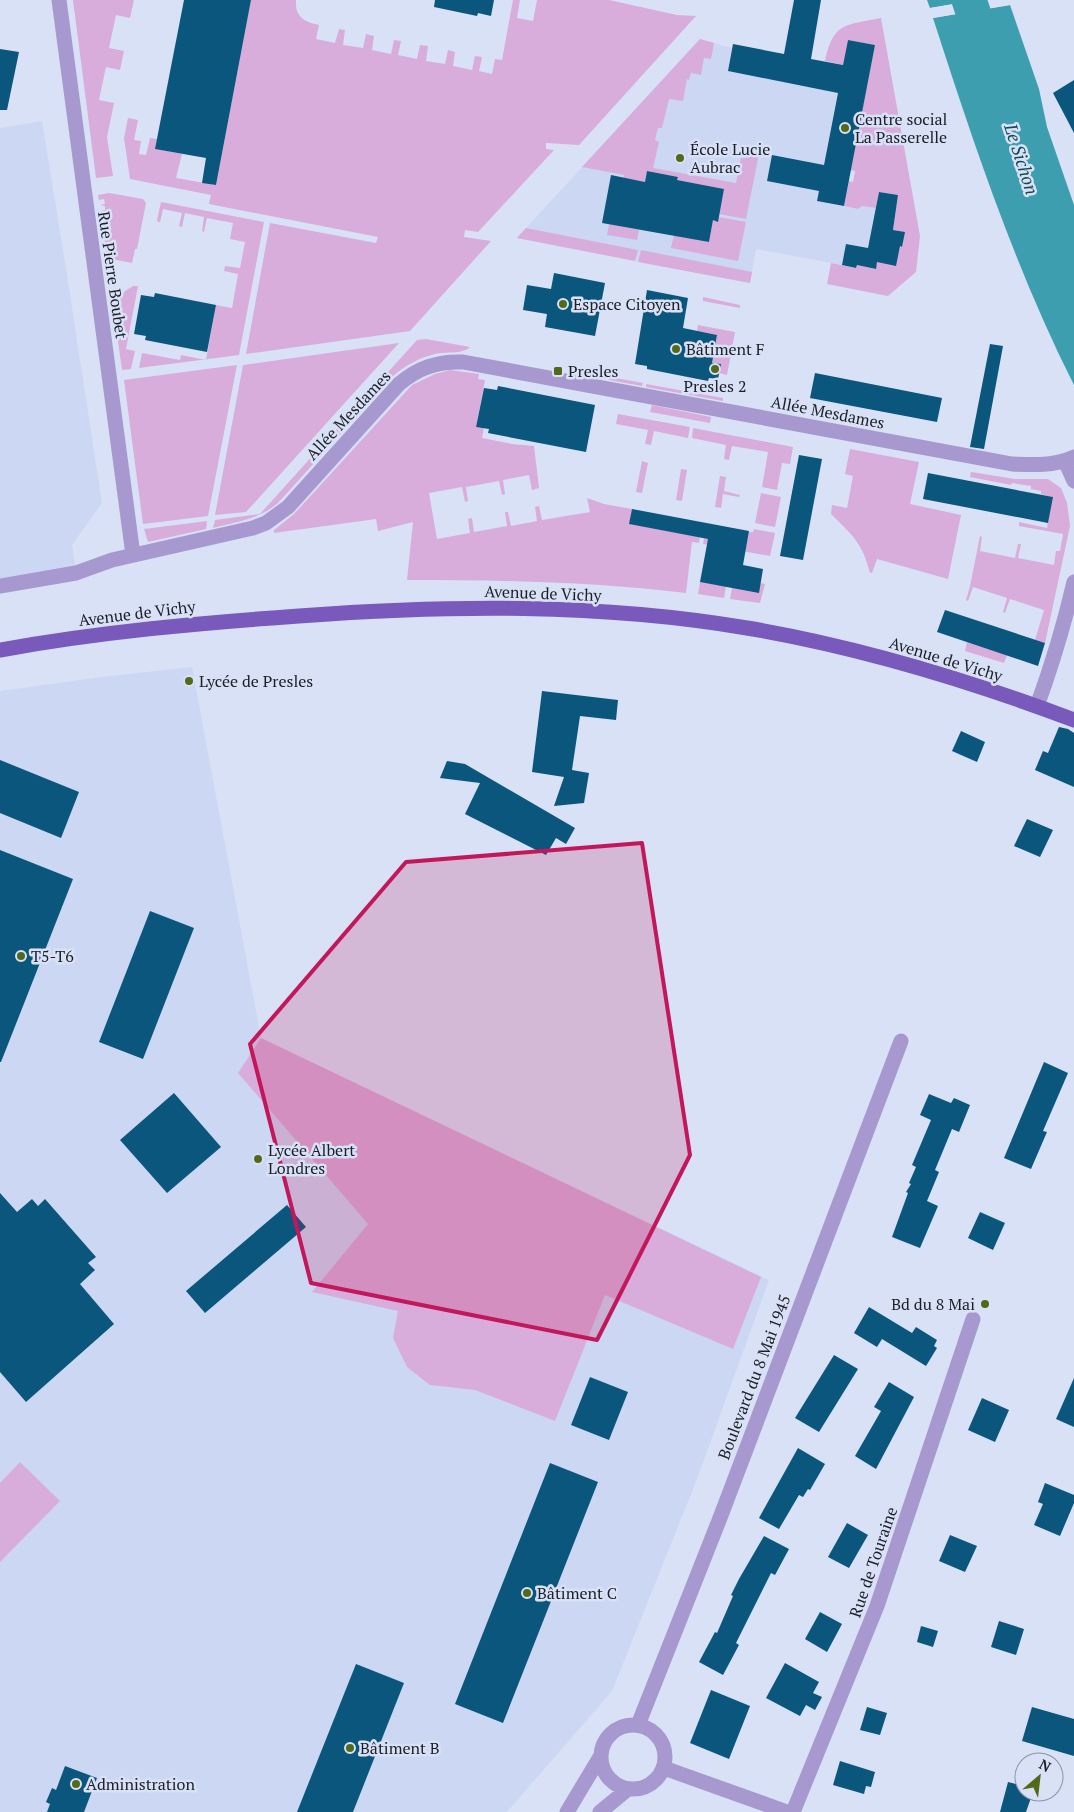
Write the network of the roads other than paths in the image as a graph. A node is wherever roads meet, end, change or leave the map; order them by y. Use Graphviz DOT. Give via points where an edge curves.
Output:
graph roads {
  1 [pos="59,0"];
  2 [pos="1070,459"];
  3 [pos="1074,481"];
  4 [pos="133,555"];
  5 [pos="1074,582"];
  6 [pos="0,586"];
  7 [pos="0,650"];
  8 [pos="1036,706"];
  9 [pos="1074,720"];
  10 [pos="900,1041"];
  11 [pos="973,1319"];
  12 [pos="638,1725"];
  13 [pos="600,1757"];
  14 [pos="664,1768"];
  15 [pos="628,1789"];
  16 [pos="567,1812"];
  17 [pos="600,1812"];
  18 [pos="787,1812"];
  19 [pos="794,1812"];
  1 -- 4 [label="street, Rue Pierre Boubet"];
  2 -- 3 [label="street"];
  2 -- 4 [label="street, Allée Mesdames" via="1042,465 1012,464 450,361 422,368 404,379 288,507 266,524"];
  4 -- 6 [label="street, Allée Mesdames" via="76,572"];
  5 -- 8 [label="street" via="1064,628"];
  7 -- 8 [label="main road, Avenue de Vichy" via="204,622 387,610 528,608 622,613 747,628 845,648 928,670"];
  8 -- 9 [label="main road, Avenue de Vichy"];
  10 -- 12 [label="street, Boulevard du 8 Mai 1945" via="720,1518"];
  11 -- 19 [label="street, Rue de Touraine" via="877,1606"];
  12 -- 13 [label="street" via="616,1729 602,1746"];
  12 -- 14 [label="street" via="652,1731 662,1742 666,1759"];
  13 -- 15 [label="street" via="612,1782"];
  13 -- 16 [label="street"];
  14 -- 15 [label="street" via="650,1785"];
  14 -- 18 [label="street"];
  15 -- 17 [label="street"];
}
